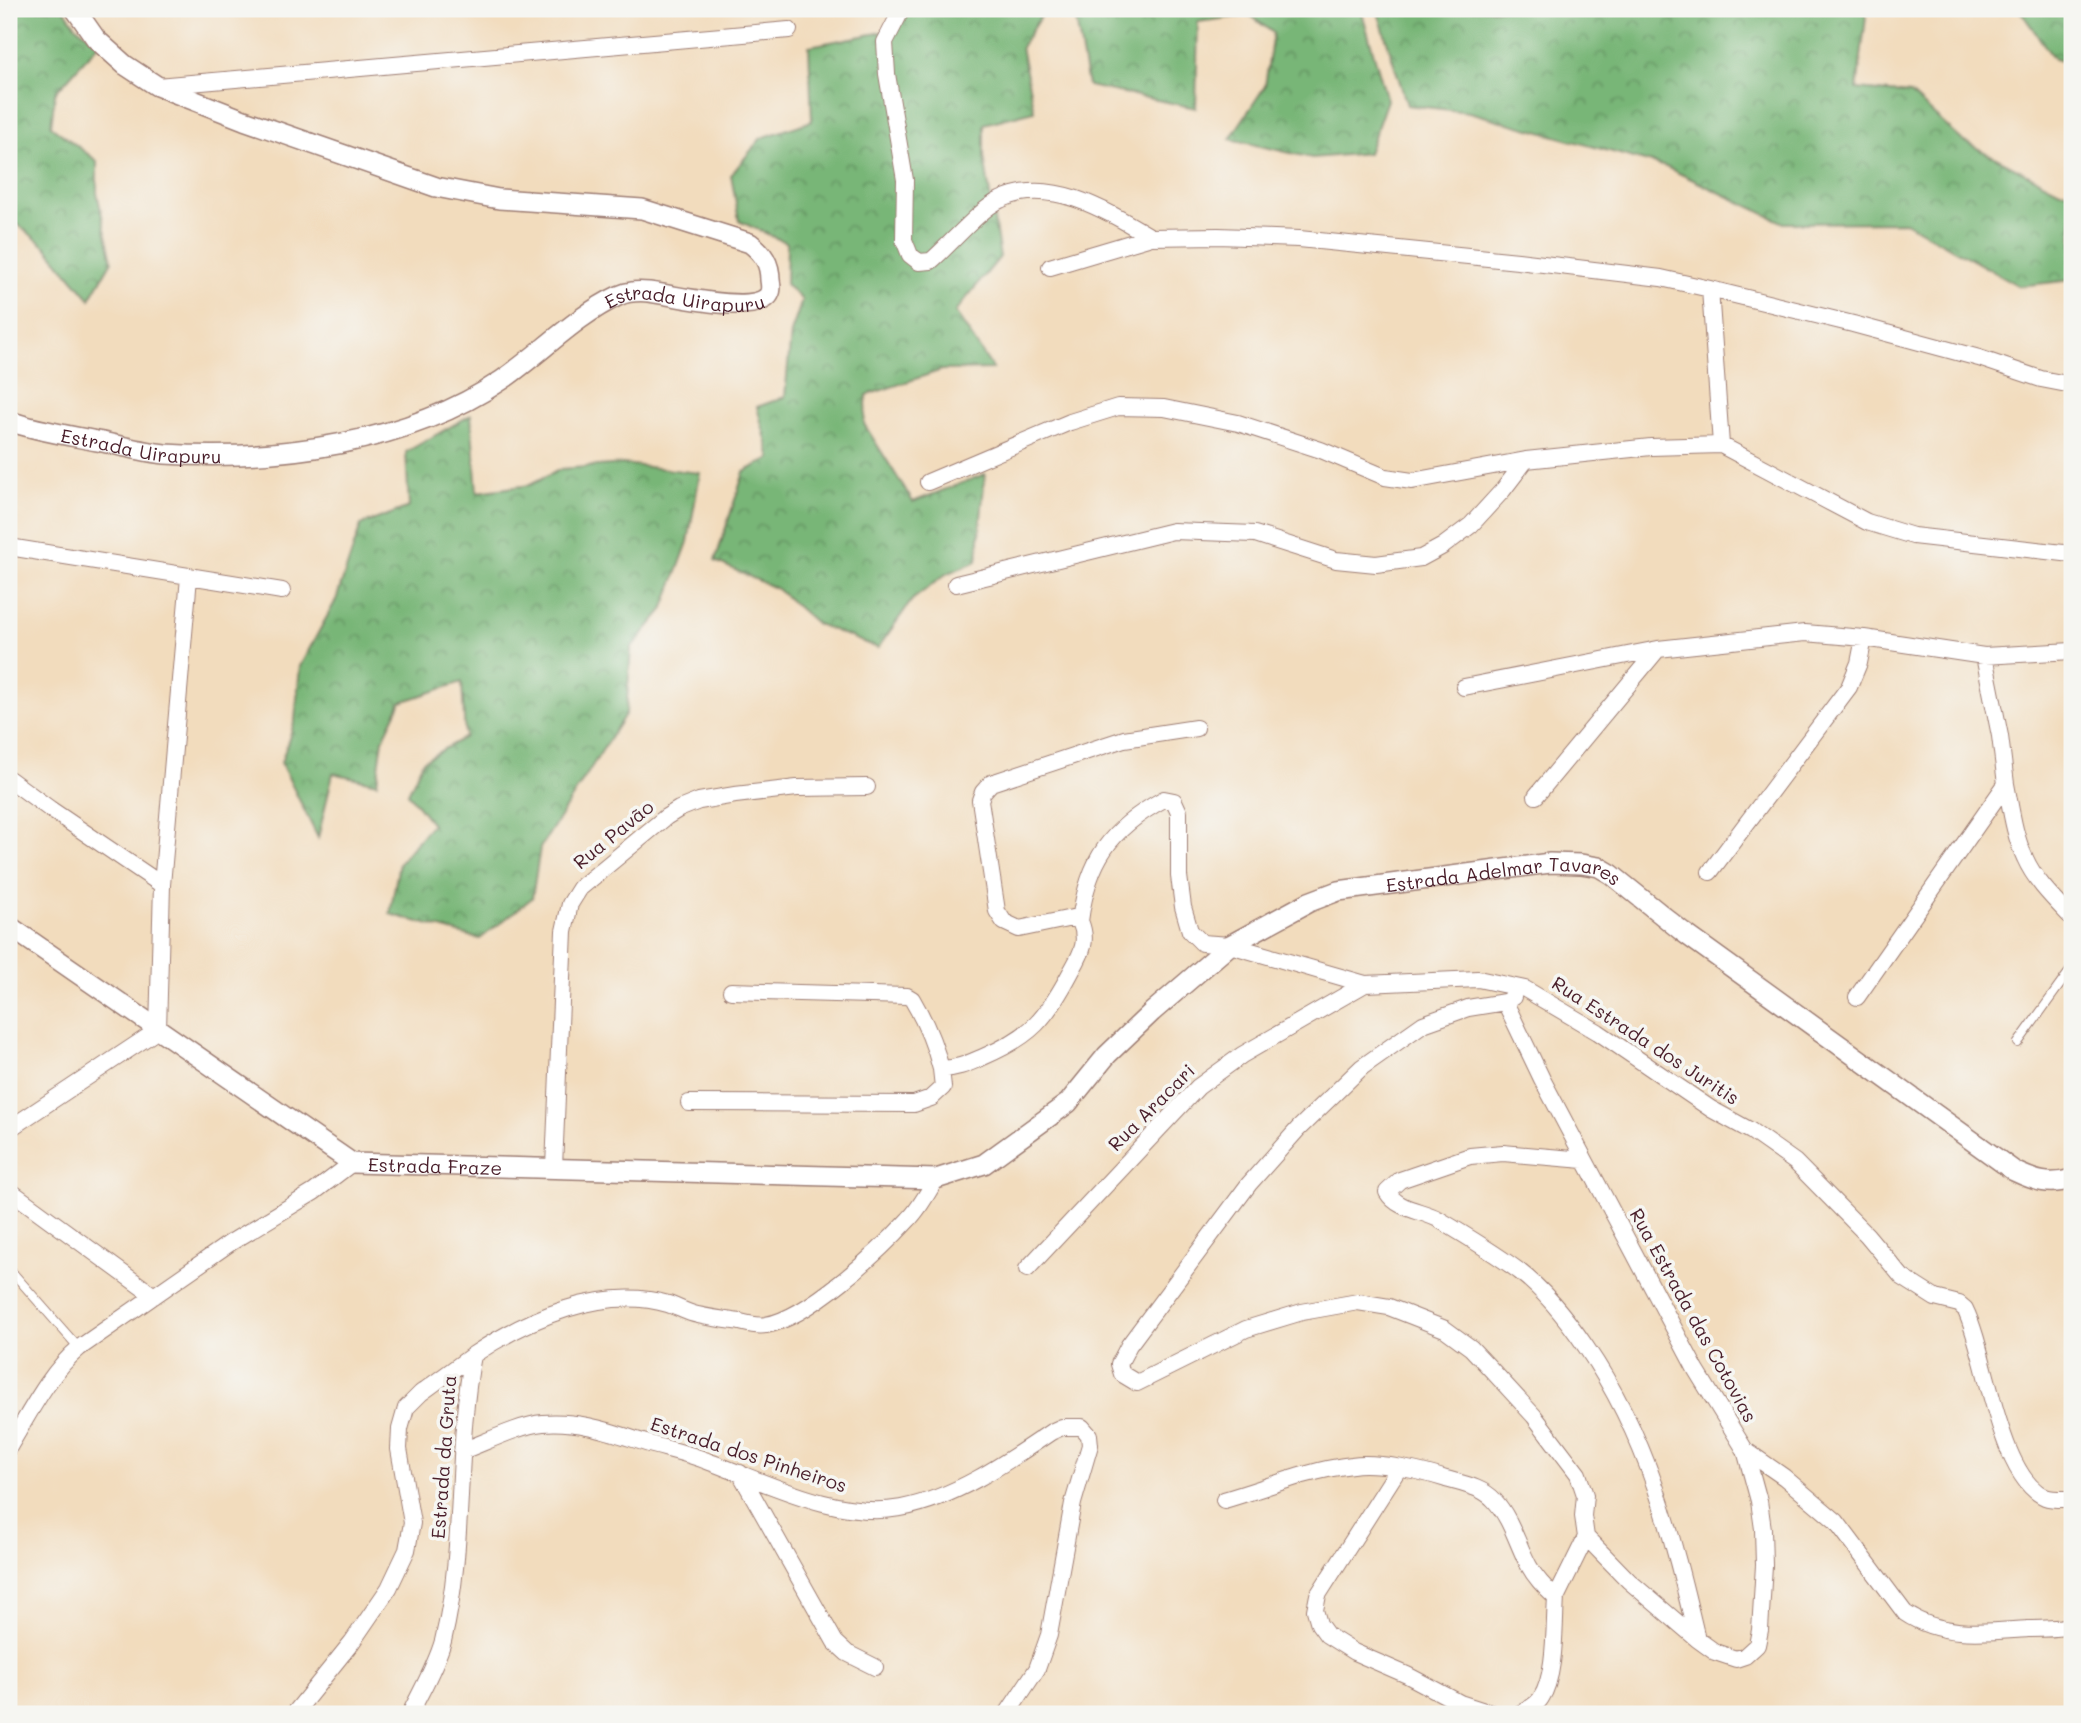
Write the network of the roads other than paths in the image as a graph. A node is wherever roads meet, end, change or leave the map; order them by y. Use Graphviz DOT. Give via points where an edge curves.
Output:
graph roads {
  1 [pos="75,9"];
  2 [pos="902,9"];
  3 [pos="789,30"];
  4 [pos="157,86"];
  5 [pos="1151,237"];
  6 [pos="1050,267"];
  7 [pos="1710,289"];
  8 [pos="2072,385"];
  9 [pos="9,421"];
  10 [pos="1721,445"];
  11 [pos="1526,460"];
  12 [pos="928,482"];
  13 [pos="9,547"];
  14 [pos="2072,554"];
  15 [pos="189,577"];
  16 [pos="956,584"];
  17 [pos="282,591"];
  18 [pos="1864,638"];
  19 [pos="1658,649"];
  20 [pos="2072,652"];
  21 [pos="1984,656"];
  22 [pos="1464,687"];
  23 [pos="1196,728"];
  24 [pos="9,779"];
  25 [pos="2007,784"];
  26 [pos="867,787"];
  27 [pos="1536,796"];
  28 [pos="1710,872"];
  29 [pos="162,885"];
  30 [pos="2072,918"];
  31 [pos="1080,921"];
  32 [pos="9,926"];
  33 [pos="1230,945"];
  34 [pos="2072,968"];
  35 [pos="1365,984"];
  36 [pos="1525,989"];
  37 [pos="731,991"];
  38 [pos="1857,997"];
  39 [pos="1505,1002"];
  40 [pos="158,1030"];
  41 [pos="2018,1043"];
  42 [pos="941,1069"];
  43 [pos="689,1103"];
  44 [pos="9,1129"];
  45 [pos="1584,1160"];
  46 [pos="352,1163"];
  47 [pos="554,1167"];
  48 [pos="2072,1179"];
  49 [pos="936,1180"];
  50 [pos="9,1190"];
  51 [pos="1027,1269"];
  52 [pos="13,1272"];
  53 [pos="154,1296"];
  54 [pos="79,1348"];
  55 [pos="473,1355"];
  56 [pos="9,1447"];
  57 [pos="1745,1450"];
  58 [pos="462,1451"];
  59 [pos="1399,1468"];
  60 [pos="740,1473"];
  61 [pos="2072,1499"];
  62 [pos="1224,1500"];
  63 [pos="1586,1536"];
  64 [pos="1556,1598"];
  65 [pos="2072,1625"];
  66 [pos="1697,1639"];
  67 [pos="875,1667"];
  68 [pos="294,1714"];
  69 [pos="410,1714"];
  70 [pos="1007,1714"];
  71 [pos="1494,1714"];
  72 [pos="1519,1714"];
  1 -- 4 [label="street, Estrada Uirapuru" via="96,39"];
  2 -- 5 [label="street" via="885,41 905,180 904,240 910,255 919,262 931,261 998,200 1027,191 1073,198"];
  3 -- 4 [label="street"];
  4 -- 9 [label="street, Estrada Uirapuru" via="436,187 499,199 642,209 750,243 766,260 771,290 767,298 735,305 649,292 619,295 501,381 421,423 283,454 163,454 33,430"];
  5 -- 6 [label="street"];
  5 -- 7 [label="street" via="1299,239 1402,248 1661,278"];
  7 -- 8 [label="street"];
  7 -- 10 [label="street"];
  10 -- 11 [label="street"];
  10 -- 14 [label="street" via="1867,522 1913,536"];
  11 -- 12 [label="street" via="1396,480 1238,423 1164,408 1118,407 1070,422"];
  11 -- 16 [label="street" via="1471,525 1420,558 1376,564 1336,560 1255,534 1173,531"];
  13 -- 15 [label="street"];
  15 -- 17 [label="street"];
  15 -- 29 [label="street"];
  18 -- 19 [label="street" via="1805,633"];
  18 -- 21 [label="street"];
  18 -- 28 [label="street" via="1849,687"];
  19 -- 22 [label="street"];
  19 -- 27 [label="street"];
  20 -- 21 [label="street"];
  21 -- 25 [label="street"];
  23 -- 31 [label="street" via="1124,739 991,783 983,792 980,800 997,911 1004,922 1019,929 1072,918"];
  24 -- 29 [label="street"];
  25 -- 30 [label="street" via="2025,859 2042,886"];
  25 -- 38 [label="street"];
  26 -- 47 [label="street, Rua Pavão" via="797,788 699,800 666,817 580,888 570,904 564,931"];
  29 -- 40 [label="street"];
  31 -- 33 [label="street, Rua Estrada dos Juritis" via="1098,855 1134,818 1164,799 1174,801 1180,811 1179,876 1191,931 1202,943"];
  31 -- 42 [label="street" via="1084,948 1035,1028 1011,1045 954,1069"];
  32 -- 40 [label="street, Estrada Fraze"];
  33 -- 35 [label="street, Rua Estrada dos Juritis"];
  33 -- 48 [label="street, Estrada Adelmar Tavares" via="1338,891 1550,863 1599,867 2014,1171 2040,1183"];
  33 -- 49 [label="street, Estrada Adelmar Tavares" via="1107,1055 1068,1103 984,1164"];
  34 -- 41 [label="lane"];
  35 -- 36 [label="street, Rua Estrada dos Juritis" via="1478,979"];
  35 -- 51 [label="street, Rua Aracari" via="1241,1055 1198,1087"];
  36 -- 39 [label="street"];
  36 -- 61 [label="street, Rua Estrada dos Juritis" via="1598,1031 1795,1162 1902,1277 1935,1298 1965,1309 2016,1466 2031,1488 2047,1498"];
  37 -- 42 [label="street" via="907,996 935,1043"];
  39 -- 45 [label="street, Rua Estrada das Cotovias"];
  39 -- 63 [label="street" via="1468,1008 1423,1024 1362,1067 1249,1184 1119,1364 1122,1374 1137,1382 1246,1329 1301,1312 1358,1302 1389,1307 1446,1329 1471,1348 1534,1416 1578,1474 1585,1495"];
  40 -- 44 [label="street"];
  40 -- 46 [label="street, Estrada Fraze"];
  42 -- 43 [label="street" via="943,1087 914,1104"];
  45 -- 57 [label="street, Rua Estrada das Cotovias" via="1696,1370"];
  45 -- 66 [label="street" via="1503,1153 1469,1156 1400,1180 1387,1192 1393,1200 1435,1217 1523,1274 1569,1321 1609,1381 1644,1451"];
  46 -- 47 [label="street, Estrada Fraze"];
  46 -- 53 [label="street"];
  47 -- 49 [label="street, Estrada Fraze"];
  49 -- 55 [label="street, Estrada da Gruta" via="911,1218 876,1251 810,1306 782,1321 762,1326 625,1297 574,1307 492,1342"];
  50 -- 53 [label="street"];
  52 -- 54 [label="lane"];
  53 -- 54 [label="street"];
  54 -- 56 [label="street" via="56,1373"];
  55 -- 58 [label="street, Estrada da Gruta"];
  55 -- 68 [label="street" via="406,1408 399,1449 412,1523 407,1550 389,1588 352,1642"];
  57 -- 65 [label="street" via="1836,1521 1905,1613 1921,1624 1952,1632"];
  57 -- 66 [label="street, Rua Estrada das Cotovias" via="1759,1501 1764,1565 1757,1645 1736,1659"];
  58 -- 60 [label="street, Estrada dos Pinheiros" via="540,1423 580,1423"];
  58 -- 69 [label="street, Estrada da Gruta" via="454,1586 442,1644"];
  59 -- 62 [label="street" via="1355,1464"];
  59 -- 64 [label="street" via="1478,1489 1493,1499 1530,1569"];
  59 -- 71 [label="street" via="1318,1595 1315,1610 1319,1624 1327,1635 1354,1652 1460,1703"];
  60 -- 67 [label="street" via="835,1642"];
  60 -- 70 [label="street, Estrada dos Pinheiros" via="846,1508 901,1508 980,1478 1062,1427 1082,1427 1090,1445 1073,1503 1049,1635 1037,1669"];
  63 -- 64 [label="street"];
  63 -- 66 [label="street" via="1629,1581"];
  64 -- 72 [label="street" via="1549,1678 1541,1697"];
}
